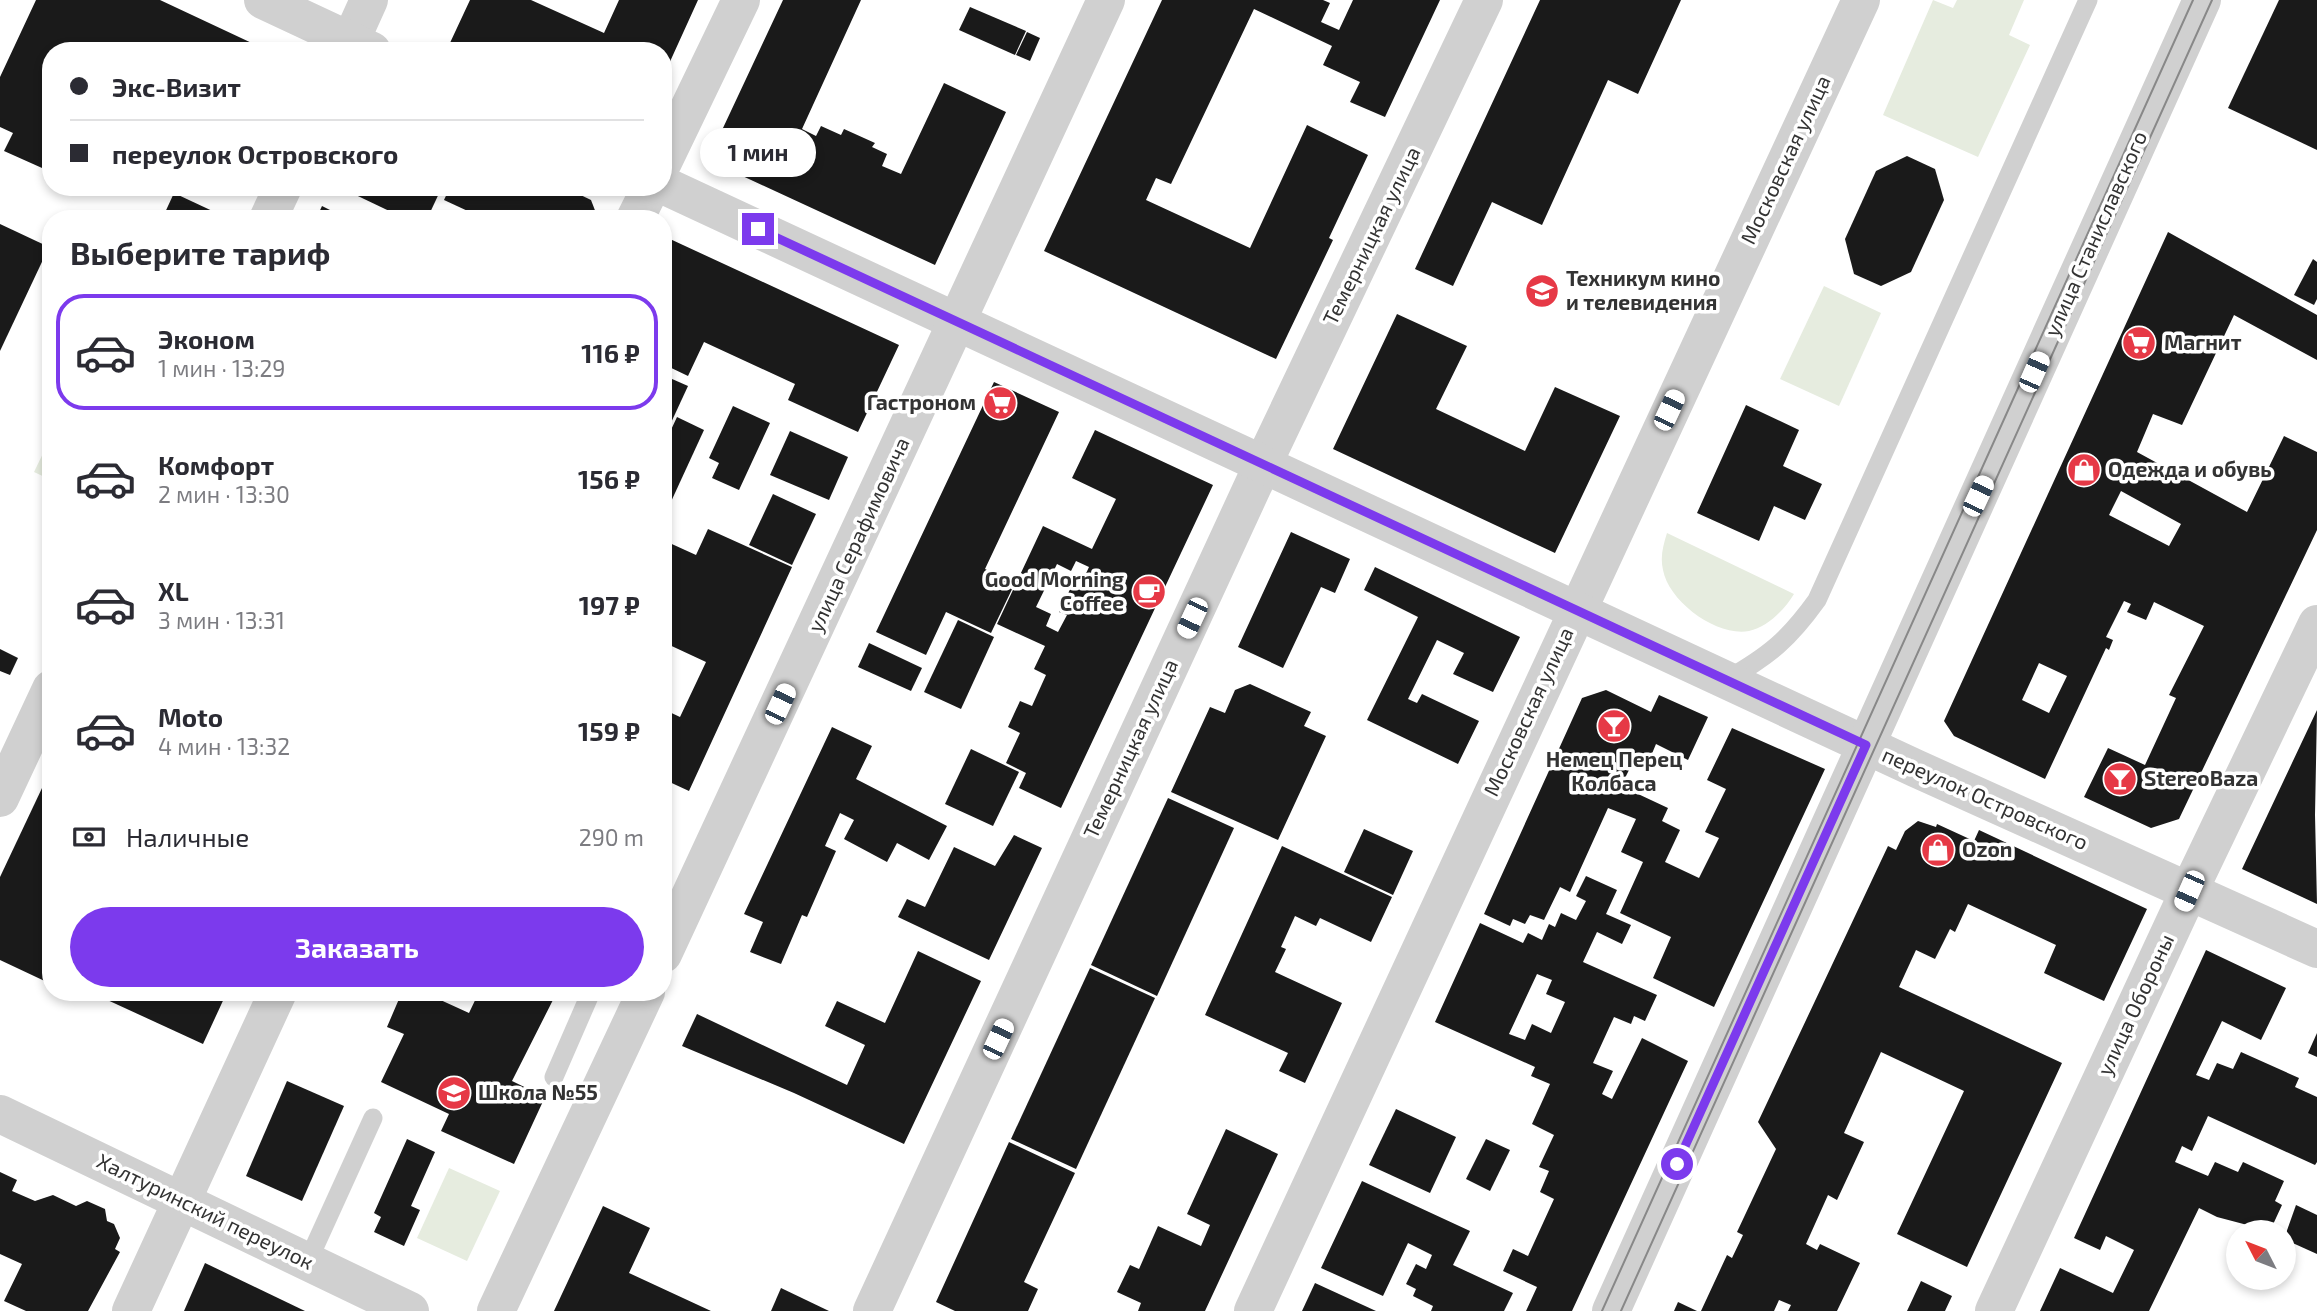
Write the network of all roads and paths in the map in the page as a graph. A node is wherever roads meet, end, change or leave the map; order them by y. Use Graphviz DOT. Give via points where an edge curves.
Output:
graph roads {
  1 [pos="263,0"];
  2 [pos="369,0"];
  3 [pos="741,0"];
  4 [pos="1106,0"];
  5 [pos="1484,0"];
  6 [pos="1861,0"];
  7 [pos="2088,0"];
  8 [pos="2202,0"];
  9 [pos="346,42"];
  10 [pos="357,42"];
  11 [pos="672,143"];
  12 [pos="672,189"];
  13 [pos="959,321"];
  14 [pos="1263,464"];
  15 [pos="1576,610"];
  16 [pos="2317,624"];
  17 [pos="1728,679"];
  18 [pos="42,707"];
  19 [pos="1866,745"];
  20 [pos="0,798"];
  21 [pos="2189,891"];
  22 [pos="672,935"];
  23 [pos="2317,949"];
  24 [pos="274,1001"];
  25 [pos="587,1001"];
  26 [pos="642,1001"];
  27 [pos="554,1077"];
  28 [pos="0,1114"];
  29 [pos="373,1118"];
  30 [pos="181,1199"];
  31 [pos="307,1261"];
  32 [pos="131,1311"];
  33 [pos="410,1311"];
  34 [pos="496,1311"];
  35 [pos="872,1311"];
  36 [pos="1253,1311"];
  37 [pos="1611,1311"];
  38 [pos="1994,1311"];
  1 -- 9 [label="street"];
  2 -- 10 [label="street"];
  3 -- 11 [label="street"];
  4 -- 13 [label="street, улица Серафимовича"];
  5 -- 14 [label="street, Темерницкая улица"];
  6 -- 15 [label="street, Московская улица"];
  7 -- 17 [label="lane" via="1817,600 1790,637"];
  8 -- 19 [label="street, улица Станиславского"];
  12 -- 13 [label="street, переулок Островского"];
  13 -- 14 [label="street, переулок Островского"];
  13 -- 22 [label="street, улица Серафимовича"];
  14 -- 15 [label="street, переулок Островского"];
  14 -- 35 [label="street, Темерницкая улица"];
  15 -- 17 [label="street, переулок Островского"];
  15 -- 36 [label="street, Московская улица"];
  16 -- 21 [label="street, улица Обороны"];
  17 -- 19 [label="street, переулок Островского"];
  18 -- 20 [label="street"];
  19 -- 21 [label="street, переулок Островского"];
  19 -- 37 [label="street, улица Станиславского"];
  21 -- 23 [label="street, переулок Островского"];
  21 -- 38 [label="street, улица Обороны"];
  24 -- 30 [label="street"];
  25 -- 27 [label="lane"];
  26 -- 34 [label="street"];
  28 -- 30 [label="street, Халтуринский переулок"];
  29 -- 31 [label="lane"];
  30 -- 31 [label="street, Халтуринский переулок"];
  30 -- 32 [label="street"];
  31 -- 33 [label="street, Халтуринский переулок"];
}
